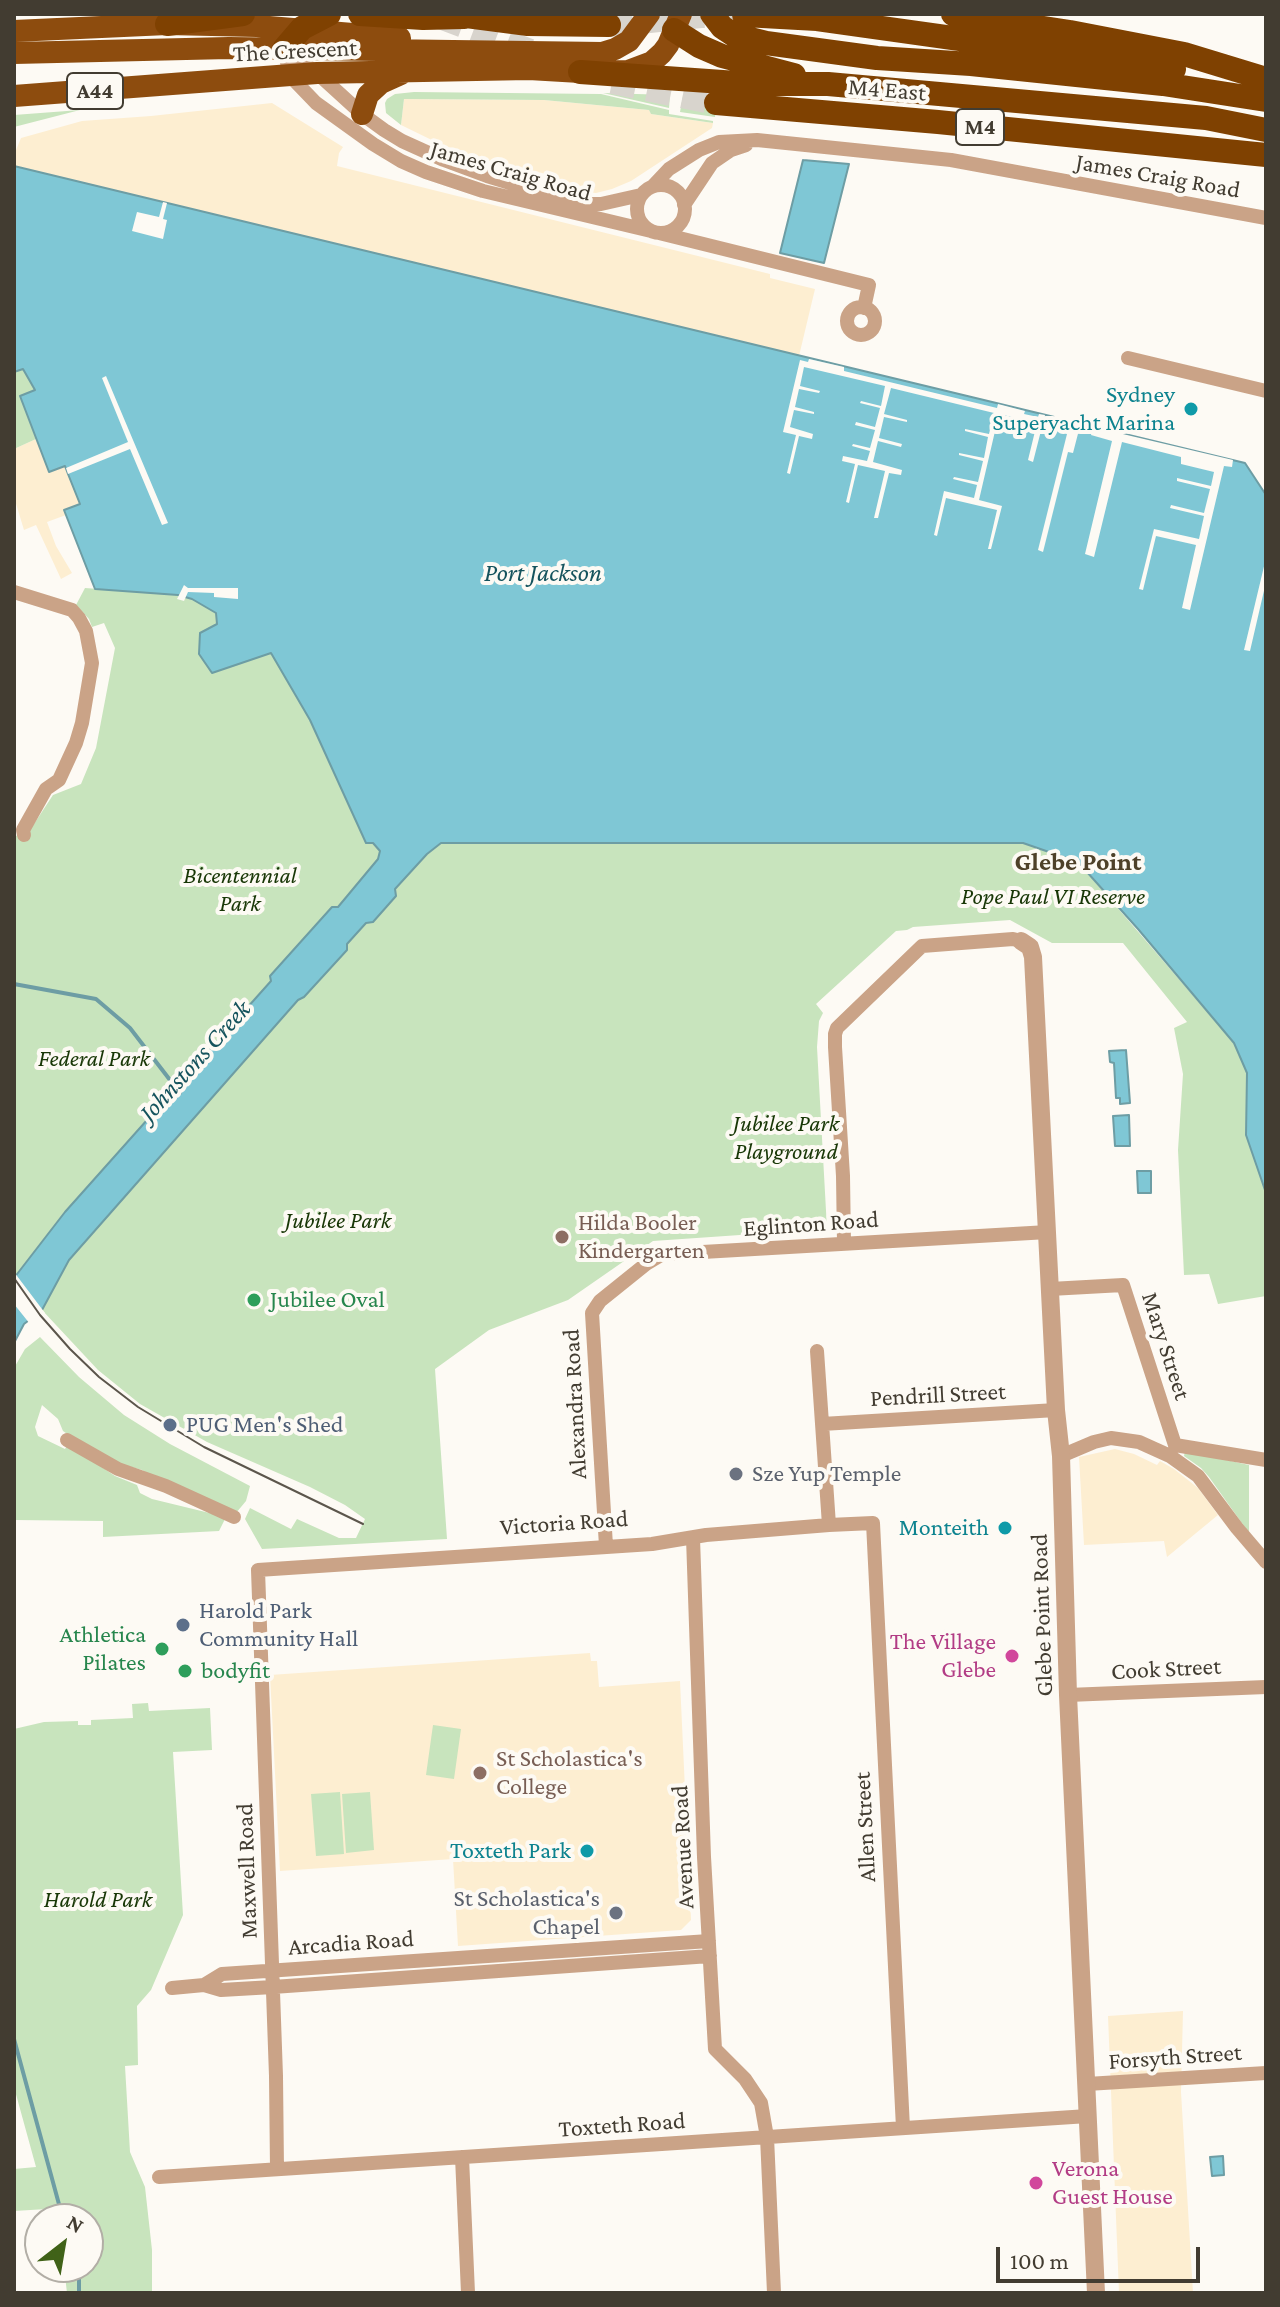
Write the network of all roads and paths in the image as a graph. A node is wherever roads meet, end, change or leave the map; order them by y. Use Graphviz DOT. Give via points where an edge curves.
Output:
graph roads {
  1 [pos="243,14"];
  2 [pos="329,14"];
  3 [pos="360,14"];
  4 [pos="649,14"];
  5 [pos="712,14"];
  6 [pos="953,14"];
  7 [pos="744,15"];
  8 [pos="458,16"];
  9 [pos="675,19"];
  10 [pos="167,24"];
  11 [pos="609,25"];
  12 [pos="302,28"];
  13 [pos="19,31"];
  14 [pos="284,49"];
  15 [pos="476,52"];
  16 [pos="14,53"];
  17 [pos="406,72"];
  18 [pos="580,72"];
  19 [pos="317,73"];
  20 [pos="290,76"];
  21 [pos="1266,79"];
  22 [pos="828,84"];
  23 [pos="1266,89"];
  24 [pos="14,96"];
  25 [pos="1266,100"];
  26 [pos="716,103"];
  27 [pos="362,114"];
  28 [pos="1266,130"];
  29 [pos="757,140"];
  30 [pos="1255,154"];
  31 [pos="647,191"];
  32 [pos="684,212"];
  33 [pos="1266,218"];
  34 [pos="655,232"];
  35 [pos="718,249"];
  36 [pos="864,308"];
  37 [pos="1128,358"];
  38 [pos="1266,391"];
  39 [pos="14,592"];
  40 [pos="24,835"];
  41 [pos="1021,941"];
  42 [pos="1048,1232"];
  43 [pos="844,1244"];
  44 [pos="1050,1289"];
  45 [pos="595,1306"];
  46 [pos="817,1351"];
  47 [pos="1056,1410"];
  48 [pos="822,1424"];
  49 [pos="67,1440"];
  50 [pos="1173,1451"];
  51 [pos="1061,1456"];
  52 [pos="1266,1460"];
  53 [pos="234,1517"];
  54 [pos="873,1523"];
  55 [pos="829,1525"];
  56 [pos="693,1538"];
  57 [pos="606,1546"];
  58 [pos="1266,1562"];
  59 [pos="258,1570"];
  60 [pos="1266,1687"];
  61 [pos="1068,1695"];
  62 [pos="710,1949"];
  63 [pos="504,1963"];
  64 [pos="273,1971"];
  65 [pos="204,1985"];
  66 [pos="273,1987"];
  67 [pos="172,1988"];
  68 [pos="1266,2073"];
  69 [pos="1087,2084"];
  70 [pos="1088,2116"];
  71 [pos="903,2128"];
  72 [pos="767,2137"];
  73 [pos="462,2157"];
  74 [pos="277,2169"];
  75 [pos="159,2177"];
  76 [pos="468,2293"];
  77 [pos="774,2293"];
  78 [pos="1096,2293"];
  1 -- 10 [label="highway"];
  2 -- 12 [label="highway"];
  3 -- 8 [label="highway"];
  4 -- 15 [label="highway, The Crescent" via="629,41 602,53"];
  5 -- 25 [label="highway" via="734,35 787,46 1163,84"];
  6 -- 21 [label="highway" via="1184,54"];
  7 -- 23 [label="highway" via="804,18 1175,69"];
  8 -- 11 [label="highway"];
  9 -- 18 [label="highway" via="668,45 652,62 628,71"];
  9 -- 22 [label="highway" via="699,46 722,56"];
  10 -- 12 [label="highway"];
  10 -- 13 [label="highway"];
  12 -- 14 [label="highway"];
  12 -- 15 [label="highway" via="436,41"];
  14 -- 15 [label="highway, The Crescent"];
  14 -- 16 [label="highway, The Crescent"];
  14 -- 19 [label="street, James Craig Road"];
  14 -- 20 [label="street"];
  17 -- 18 [label="highway, The Crescent / A44"];
  17 -- 19 [label="highway, The Crescent / A44"];
  17 -- 27 [label="highway" via="368,95"];
  18 -- 22 [label="highway"];
  19 -- 20 [label="highway, The Crescent / A44"];
  19 -- 27 [label="street, James Craig Road"];
  20 -- 24 [label="highway, The Crescent / A44"];
  20 -- 34 [label="street, James Craig Road" via="349,128 426,172"];
  22 -- 28 [label="highway" via="1206,118"];
  26 -- 30 [label="highway, M4 East / M4"];
  27 -- 31 [label="street, James Craig Road" via="444,160 579,204 601,204"];
  29 -- 31 [label="street, James Craig Road" via="719,142 699,150"];
  29 -- 32 [label="street" via="712,163"];
  29 -- 33 [label="street, James Craig Road" via="951,160"];
  31 -- 32 [label="street" via="669,187"];
  31 -- 34 [label="street" via="638,201 638,215"];
  32 -- 34 [label="street" via="673,230"];
  32 -- 35 [label="street" via="696,236"];
  34 -- 35 [label="street, James Craig Road"];
  35 -- 36 [label="street, James Craig Road" via="869,285"];
  37 -- 38 [label="street"];
  39 -- 40 [label="street" via="72,610 86,631 92,663 76,743"];
  41 -- 42 [label="street, Glebe Point Road" via="1033,957"];
  41 -- 43 [label="street" via="922,946 839,1026 835,1047"];
  42 -- 43 [label="street, Eglinton Road"];
  42 -- 44 [label="street, Glebe Point Road"];
  43 -- 45 [label="street, Eglinton Road" via="661,1255"];
  44 -- 47 [label="street, Glebe Point Road"];
  44 -- 50 [label="street, Mary Street" via="1123,1285"];
  45 -- 57 [label="street, Alexandra Road" via="591,1322"];
  46 -- 48 [label="street"];
  47 -- 48 [label="street, Pendrill Street"];
  47 -- 51 [label="street, Glebe Point Road"];
  48 -- 55 [label="street"];
  49 -- 53 [label="street" via="118,1469"];
  50 -- 51 [label="street" via="1111,1438"];
  50 -- 52 [label="street"];
  50 -- 58 [label="street"];
  51 -- 61 [label="street, Glebe Point Road"];
  54 -- 55 [label="street, Victoria Road"];
  54 -- 71 [label="street, Allen Street"];
  55 -- 56 [label="street, Victoria Road"];
  56 -- 57 [label="street, Victoria Road"];
  56 -- 62 [label="street, Avenue Road"];
  57 -- 59 [label="street, Victoria Road"];
  59 -- 64 [label="street, Maxwell Road"];
  60 -- 61 [label="street, Cook Street"];
  61 -- 69 [label="street, Glebe Point Road"];
  62 -- 63 [label="street, Arcadia Road"];
  62 -- 72 [label="street, Avenue Road" via="715,2049 761,2103"];
  63 -- 64 [label="street, Arcadia Road"];
  63 -- 66 [label="street, Arcadia Road"];
  64 -- 65 [label="street, Arcadia Road" via="222,1974"];
  64 -- 66 [label="street, Maxwell Road"];
  65 -- 66 [label="street, Arcadia Road" via="221,1990"];
  65 -- 67 [label="street, Arcadia Road"];
  66 -- 74 [label="street, Maxwell Road"];
  68 -- 69 [label="street, Forsyth Street"];
  69 -- 70 [label="street, Glebe Point Road"];
  70 -- 71 [label="street, Toxteth Road"];
  70 -- 78 [label="street, Glebe Point Road"];
  71 -- 72 [label="street, Toxteth Road"];
  72 -- 73 [label="street, Toxteth Road"];
  72 -- 77 [label="street, Avenue Road"];
  73 -- 74 [label="street, Toxteth Road"];
  73 -- 76 [label="street"];
  74 -- 75 [label="street, Toxteth Road"];
}
